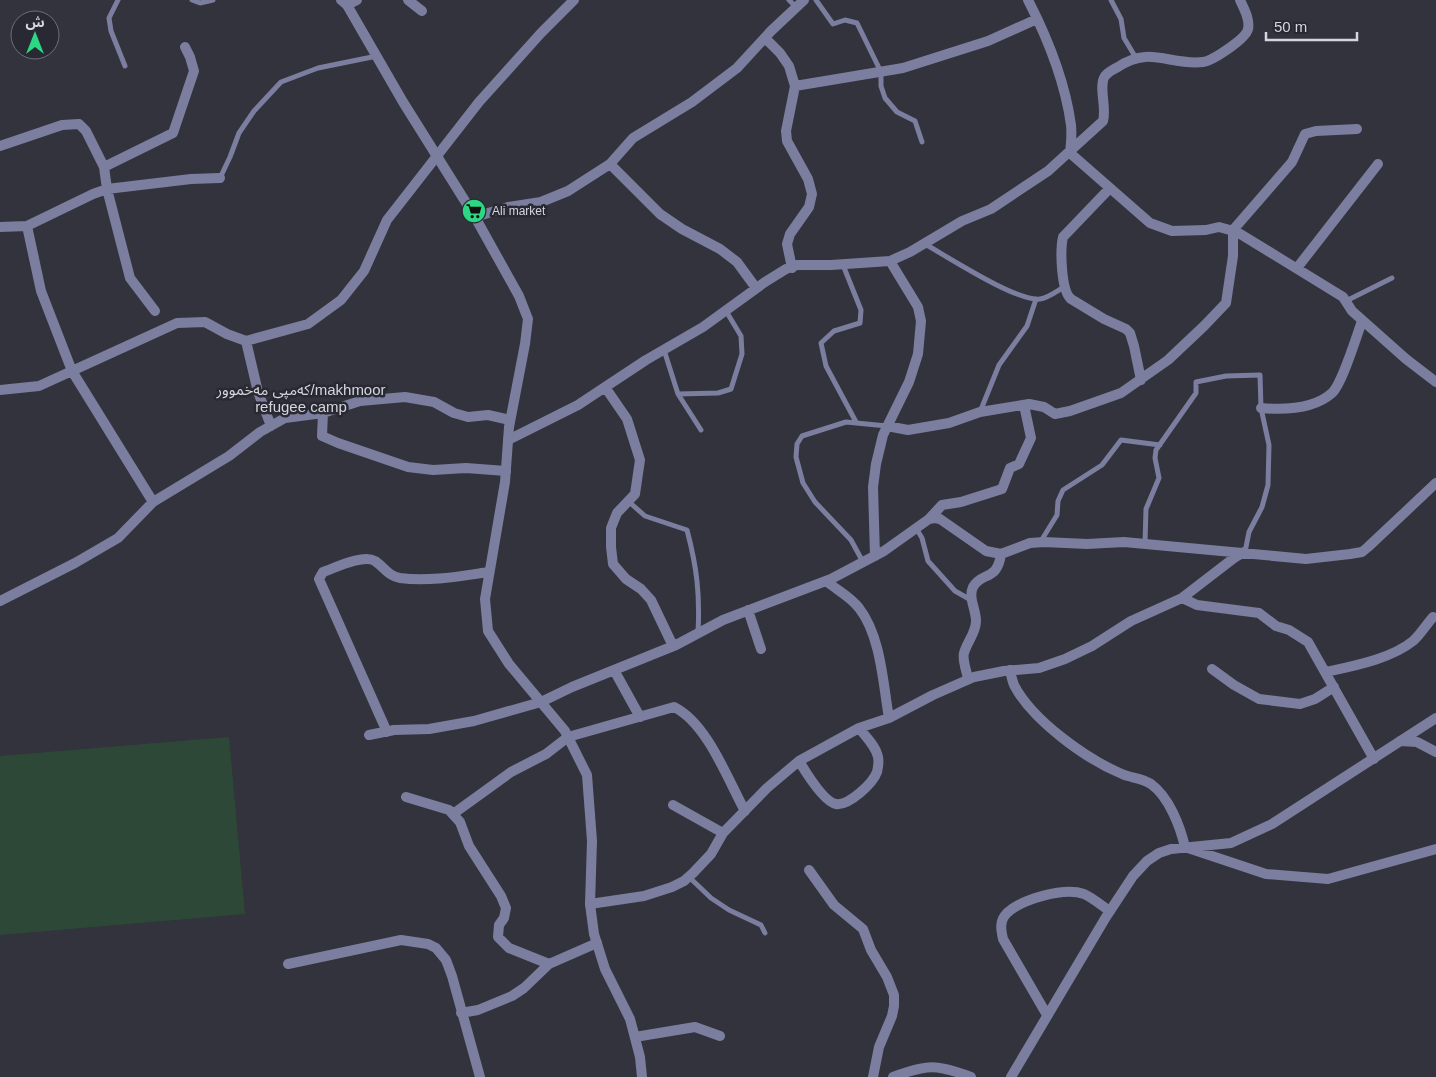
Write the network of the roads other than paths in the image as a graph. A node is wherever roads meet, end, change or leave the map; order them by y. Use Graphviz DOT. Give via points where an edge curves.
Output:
graph roads {
  1 [pos="118,0"];
  2 [pos="192,0"];
  3 [pos="213,0"];
  4 [pos="357,0"];
  5 [pos="408,0"];
  6 [pos="574,0"];
  7 [pos="816,0"];
  8 [pos="1028,0"];
  9 [pos="1111,0"];
  10 [pos="1240,0"];
  11 [pos="344,2"];
  12 [pos="796,2"];
  13 [pos="422,11"];
  14 [pos="1037,19"];
  15 [pos="764,38"];
  16 [pos="185,47"];
  17 [pos="377,56"];
  18 [pos="1136,58"];
  19 [pos="125,66"];
  20 [pos="881,72"];
  21 [pos="795,86"];
  22 [pos="1357,129"];
  23 [pos="922,142"];
  24 [pos="0,146"];
  25 [pos="1070,152"];
  26 [pos="438,157"];
  27 [pos="610,164"];
  28 [pos="1378,164"];
  29 [pos="104,167"];
  30 [pos="220,178"];
  31 [pos="1110,188"];
  32 [pos="108,189"];
  33 [pos="475,217"];
  34 [pos="27,226"];
  35 [pos="0,227"];
  36 [pos="1233,230"];
  37 [pos="925,244"];
  38 [pos="890,261"];
  39 [pos="843,265"];
  40 [pos="792,268"];
  41 [pos="1297,268"];
  42 [pos="1392,278"];
  43 [pos="1064,287"];
  44 [pos="756,288"];
  45 [pos="1036,299"];
  46 [pos="1346,301"];
  47 [pos="155,311"];
  48 [pos="725,311"];
  49 [pos="1362,320"];
  50 [pos="246,341"];
  51 [pos="664,350"];
  52 [pos="72,371"];
  53 [pos="1141,380"];
  54 [pos="1436,382"];
  55 [pos="605,387"];
  56 [pos="0,390"];
  57 [pos="678,394"];
  58 [pos="1024,404"];
  59 [pos="1262,408"];
  60 [pos="980,412"];
  61 [pos="323,413"];
  62 [pos="510,420"];
  63 [pos="856,422"];
  64 [pos="270,426"];
  65 [pos="887,426"];
  66 [pos="701,430"];
  67 [pos="508,440"];
  68 [pos="1160,445"];
  69 [pos="506,471"];
  70 [pos="1436,483"];
  71 [pos="628,501"];
  72 [pos="153,502"];
  73 [pos="929,519"];
  74 [pos="916,527"];
  75 [pos="1040,542"];
  76 [pos="1145,543"];
  77 [pos="1245,552"];
  78 [pos="1001,554"];
  79 [pos="875,556"];
  80 [pos="863,563"];
  81 [pos="489,572"];
  82 [pos="826,581"];
  83 [pos="1182,598"];
  84 [pos="972,600"];
  85 [pos="0,601"];
  86 [pos="748,610"];
  87 [pos="1433,617"];
  88 [pos="698,633"];
  89 [pos="673,646"];
  90 [pos="761,649"];
  91 [pos="1212,669"];
  92 [pos="614,670"];
  93 [pos="1010,670"];
  94 [pos="1326,672"];
  95 [pos="968,680"];
  96 [pos="1334,687"];
  97 [pos="541,702"];
  98 [pos="640,717"];
  99 [pos="890,718"];
  100 [pos="1436,718"];
  101 [pos="859,728"];
  102 [pos="387,732"];
  103 [pos="368,735"];
  104 [pos="568,737"];
  105 [pos="1399,742"];
  106 [pos="1436,752"];
  107 [pos="1374,759"];
  108 [pos="799,761"];
  109 [pos="406,797"];
  110 [pos="673,805"];
  111 [pos="745,811"];
  112 [pos="452,814"];
  113 [pos="723,833"];
  114 [pos="1185,847"];
  115 [pos="1436,849"];
  116 [pos="809,870"];
  117 [pos="689,877"];
  118 [pos="590,904"];
  119 [pos="1110,911"];
  120 [pos="765,933"];
  121 [pos="597,943"];
  122 [pos="288,964"];
  123 [pos="549,964"];
  124 [pos="461,1013"];
  125 [pos="1048,1015"];
  126 [pos="720,1036"];
  127 [pos="635,1037"];
  128 [pos="480,1077"];
  129 [pos="642,1077"];
  130 [pos="873,1077"];
  131 [pos="892,1077"];
  132 [pos="971,1077"];
  133 [pos="1011,1077"];
  1 -- 19 [label="lane" via="109,18"];
  2 -- 3 [label="lane" via="200,4"];
  4 -- 11 [label="street"];
  5 -- 13 [label="street"];
  6 -- 26 [label="street" via="479,102"];
  7 -- 20 [label="lane" via="834,24 845,20 857,23"];
  8 -- 14 [label="street"];
  9 -- 18 [label="lane" via="1124,38"];
  10 -- 18 [label="street" via="1248,31 1227,50 1206,62 1153,56"];
  11 -- 17 [label="street"];
  12 -- 15 [label="street"];
  14 -- 20 [label="street" via="980,44"];
  14 -- 25 [label="street" via="1062,83 1072,127"];
  15 -- 21 [label="street" via="780,53"];
  15 -- 27 [label="street" via="737,68 692,102 632,138"];
  16 -- 29 [label="street" via="194,71 173,133"];
  17 -- 26 [label="street"];
  17 -- 30 [label="lane" via="318,68 281,82 254,111 239,134"];
  18 -- 25 [label="street" via="1106,75 1103,121"];
  20 -- 21 [label="street"];
  20 -- 23 [label="lane" via="885,98 897,112 915,121"];
  21 -- 40 [label="street" via="786,136 812,194 809,207 786,244"];
  22 -- 36 [label="street" via="1304,134 1292,162"];
  24 -- 29 [label="street" via="62,125 79,124 86,131"];
  25 -- 31 [label="street"];
  25 -- 37 [label="street" via="999,205"];
  26 -- 33 [label="street"];
  26 -- 50 [label="street" via="387,220 364,271 341,300 308,324"];
  27 -- 33 [label="street" via="568,191 541,202"];
  27 -- 44 [label="street" via="660,214 737,262"];
  28 -- 41 [label="street"];
  29 -- 32 [label="street"];
  30 -- 32 [label="street"];
  31 -- 36 [label="street" via="1150,223 1172,231 1219,227"];
  31 -- 43 [label="street" via="1063,237"];
  32 -- 34 [label="street"];
  32 -- 47 [label="street" via="130,278"];
  33 -- 62 [label="street" via="519,296 528,319"];
  34 -- 35 [label="street"];
  34 -- 52 [label="street" via="41,291"];
  36 -- 41 [label="street"];
  36 -- 53 [label="street" via="1226,303 1168,360"];
  37 -- 38 [label="street"];
  37 -- 45 [label="lane" via="1002,288 1026,299"];
  38 -- 39 [label="street"];
  38 -- 65 [label="street" via="918,307 921,320 918,354 912,373"];
  39 -- 40 [label="street" via="797,265"];
  39 -- 63 [label="lane" via="861,310 860,323 834,331 821,343 826,366"];
  40 -- 44 [label="street"];
  41 -- 46 [label="street"];
  42 -- 46 [label="lane"];
  43 -- 45 [label="lane"];
  43 -- 53 [label="street" via="1071,299 1130,333"];
  44 -- 48 [label="street"];
  45 -- 60 [label="lane" via="1027,326 999,365"];
  46 -- 49 [label="street"];
  48 -- 51 [label="street"];
  48 -- 57 [label="lane" via="741,336 742,354 730,389 718,393"];
  49 -- 54 [label="street"];
  49 -- 59 [label="street" via="1334,392 1318,401 1292,408"];
  50 -- 52 [label="street" via="205,322 177,323"];
  50 -- 64 [label="street"];
  51 -- 55 [label="street"];
  51 -- 57 [label="lane"];
  52 -- 56 [label="street" via="39,386"];
  52 -- 72 [label="street"];
  53 -- 58 [label="street" via="1121,393 1070,411 1055,414 1044,407"];
  55 -- 67 [label="street" via="548,421"];
  55 -- 71 [label="street" via="627,419 640,460 635,494"];
  57 -- 66 [label="lane"];
  58 -- 60 [label="street"];
  58 -- 73 [label="street" via="1031,438 1019,464 1010,468 1002,489 942,505"];
  59 -- 68 [label="lane" via="1260,375 1226,376 1196,382 1196,393"];
  59 -- 77 [label="lane" via="1269,445 1268,485 1262,507 1249,532"];
  60 -- 65 [label="street" via="949,423 908,430"];
  61 -- 62 [label="street" via="360,401 405,397 434,402 454,414"];
  61 -- 64 [label="street" via="286,418"];
  61 -- 69 [label="street" via="322,436 408,467"];
  62 -- 67 [label="street"];
  63 -- 65 [label="lane"];
  63 -- 80 [label="lane" via="846,422 802,436 797,444 796,457 803,483 815,502 851,540"];
  64 -- 72 [label="street" via="229,456"];
  65 -- 79 [label="street" via="873,488"];
  67 -- 69 [label="street"];
  68 -- 75 [label="lane" via="1121,440 1102,465 1062,490 1057,515"];
  68 -- 76 [label="lane" via="1155,458 1159,478 1146,509"];
  69 -- 81 [label="street"];
  70 -- 77 [label="street" via="1362,552 1306,559"];
  71 -- 88 [label="lane" via="645,516 687,530 698,577"];
  71 -- 89 [label="street" via="611,528 614,564 651,600"];
  72 -- 85 [label="street" via="118,538"];
  73 -- 74 [label="street"];
  73 -- 78 [label="street" via="940,519 986,551"];
  74 -- 79 [label="street"];
  74 -- 84 [label="lane" via="928,561 955,591"];
  75 -- 76 [label="street"];
  75 -- 78 [label="street"];
  76 -- 77 [label="street"];
  77 -- 83 [label="street"];
  78 -- 84 [label="street" via="996,570 975,584 970,593"];
  79 -- 80 [label="street"];
  80 -- 82 [label="street"];
  81 -- 97 [label="street" via="484,599 488,632 509,664"];
  81 -- 102 [label="street" via="402,578 392,576 374,561 364,559 323,572 319,579"];
  82 -- 86 [label="street"];
  82 -- 99 [label="street" via="860,608 867,622 876,643"];
  83 -- 93 [label="street" via="1131,621 1065,659 1039,668"];
  83 -- 94 [label="street" via="1197,605 1259,613 1276,626 1308,642"];
  84 -- 95 [label="street" via="976,621 963,654"];
  86 -- 88 [label="street"];
  86 -- 90 [label="street"];
  87 -- 94 [label="street" via="1413,641 1389,654"];
  88 -- 89 [label="street"];
  89 -- 92 [label="street"];
  91 -- 96 [label="street" via="1259,699 1300,704"];
  92 -- 97 [label="street"];
  92 -- 98 [label="street"];
  93 -- 95 [label="street"];
  93 -- 114 [label="street" via="1013,683 1024,700 1058,735 1122,774 1151,784 1179,825"];
  94 -- 96 [label="street"];
  95 -- 99 [label="street" via="933,694"];
  96 -- 107 [label="street"];
  97 -- 102 [label="street" via="474,721"];
  97 -- 104 [label="street"];
  98 -- 104 [label="street"];
  98 -- 111 [label="street" via="674,706 684,711 713,747"];
  99 -- 101 [label="street"];
  100 -- 105 [label="street"];
  101 -- 108 [label="street"];
  101 -- 108 [label="street" via="877,754 878,770 854,799 836,804 828,799"];
  102 -- 103 [label="street"];
  104 -- 112 [label="street"];
  104 -- 118 [label="street" via="587,775 592,841"];
  105 -- 106 [label="street" via="1417,742"];
  105 -- 107 [label="street"];
  107 -- 114 [label="street" via="1264,828 1232,843"];
  108 -- 111 [label="street"];
  109 -- 112 [label="street" via="449,810"];
  110 -- 113 [label="street"];
  111 -- 113 [label="street"];
  112 -- 123 [label="street" via="460,822 469,846 506,908 498,937 509,948"];
  113 -- 117 [label="street" via="711,854"];
  114 -- 115 [label="street" via="1266,874 1328,878"];
  114 -- 119 [label="street" via="1159,853 1147,862 1133,876"];
  116 -- 130 [label="street" via="834,905 863,929 894,995 892,1016 879,1047"];
  117 -- 118 [label="street" via="672,888 644,896"];
  117 -- 120 [label="lane" via="711,898 761,925"];
  118 -- 121 [label="street"];
  119 -- 125 [label="street"];
  119 -- 125 [label="street" via="1084,894 1067,891 1046,895 1006,914 1000,926 1003,939"];
  121 -- 123 [label="street"];
  121 -- 127 [label="street"];
  122 -- 124 [label="street" via="401,940 428,944 446,960"];
  123 -- 124 [label="street" via="512,996 478,1010"];
  124 -- 128 [label="street"];
  125 -- 133 [label="street"];
  126 -- 127 [label="street" via="695,1027"];
  127 -- 129 [label="street"];
  131 -- 132 [label="street" via="915,1068 932,1067"];
}
